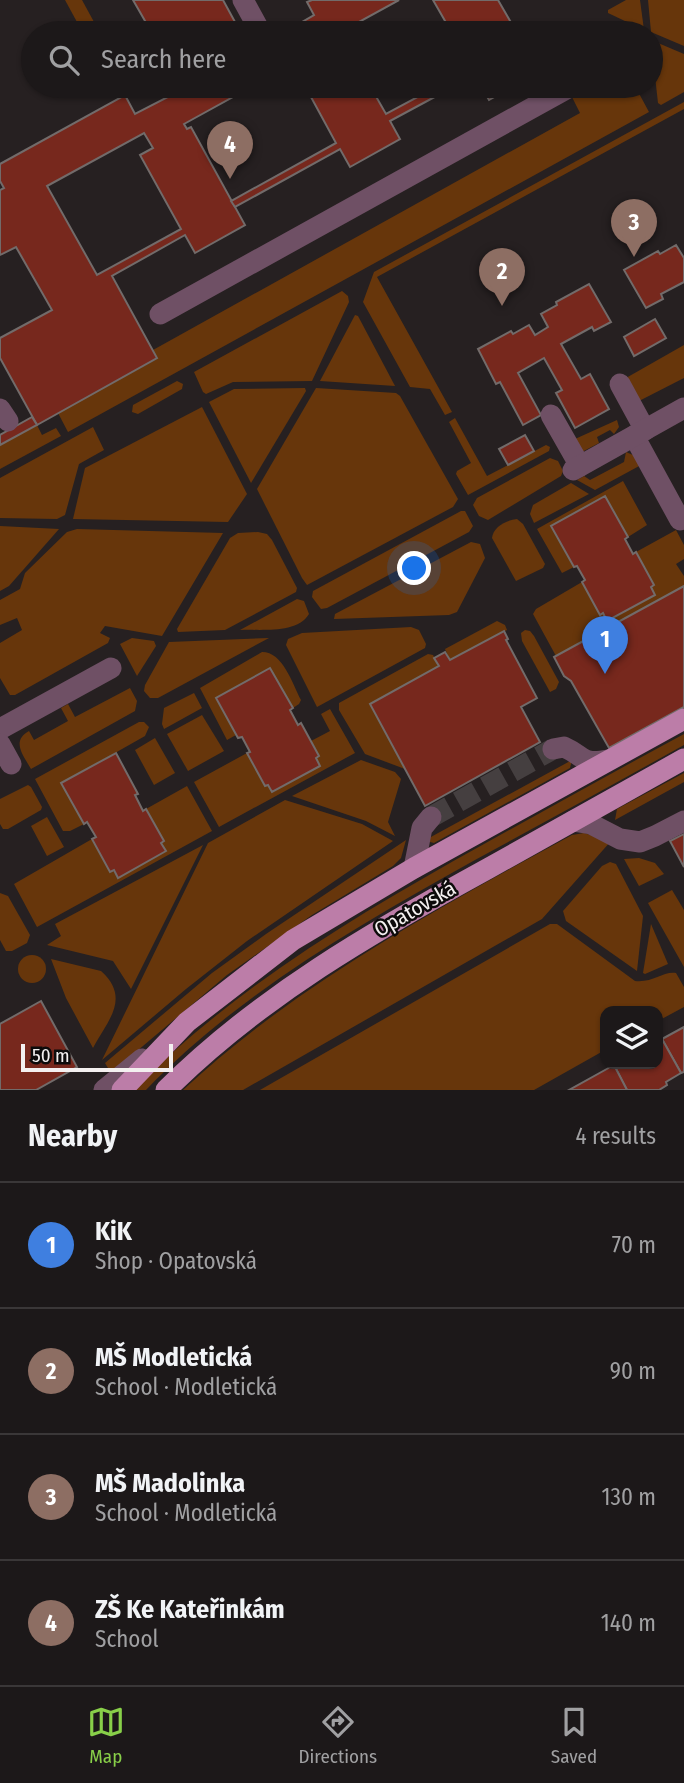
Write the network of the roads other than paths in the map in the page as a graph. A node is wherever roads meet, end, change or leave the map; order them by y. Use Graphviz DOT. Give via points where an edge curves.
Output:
graph roads {
  1 [pos="243,0"];
  2 [pos="255,21"];
  3 [pos="550,98"];
  4 [pos="160,314"];
  5 [pos="620,384"];
  6 [pos="684,408"];
  7 [pos="551,415"];
  8 [pos="640,433"];
  9 [pos="680,520"];
  10 [pos="111,668"];
  11 [pos="684,719"];
  12 [pos="0,729"];
  13 [pos="0,744"];
  14 [pos="553,749"];
  15 [pos="684,759"];
  16 [pos="608,760"];
  17 [pos="11,764"];
  18 [pos="432,817"];
  19 [pos="573,821"];
  20 [pos="684,821"];
  21 [pos="414,868"];
  22 [pos="187,1022"];
  23 [pos="104,1090"];
  24 [pos="122,1090"];
  25 [pos="166,1090"];
  1 -- 2 [label="street"];
  3 -- 4 [label="street"];
  5 -- 8 [label="street"];
  6 -- 8 [label="street"];
  7 -- 8 [label="street" via="576,468"];
  8 -- 9 [label="street"];
  10 -- 12 [label="street"];
  11 -- 16 [label="main road, Opatovská"];
  13 -- 17 [label="street"];
  14 -- 16 [label="street" via="564,747 584,761"];
  15 -- 19 [label="main road, Opatovská"];
  16 -- 21 [label="main road, Opatovská"];
  18 -- 21 [label="street" via="422,828"];
  19 -- 20 [label="street" via="640,842"];
  19 -- 25 [label="main road, Opatovská" via="323,965 227,1035"];
  21 -- 22 [label="main road, Opatovská" via="293,940"];
  22 -- 23 [label="street, Opatovská"];
  22 -- 24 [label="main road, Opatovská"];
}
